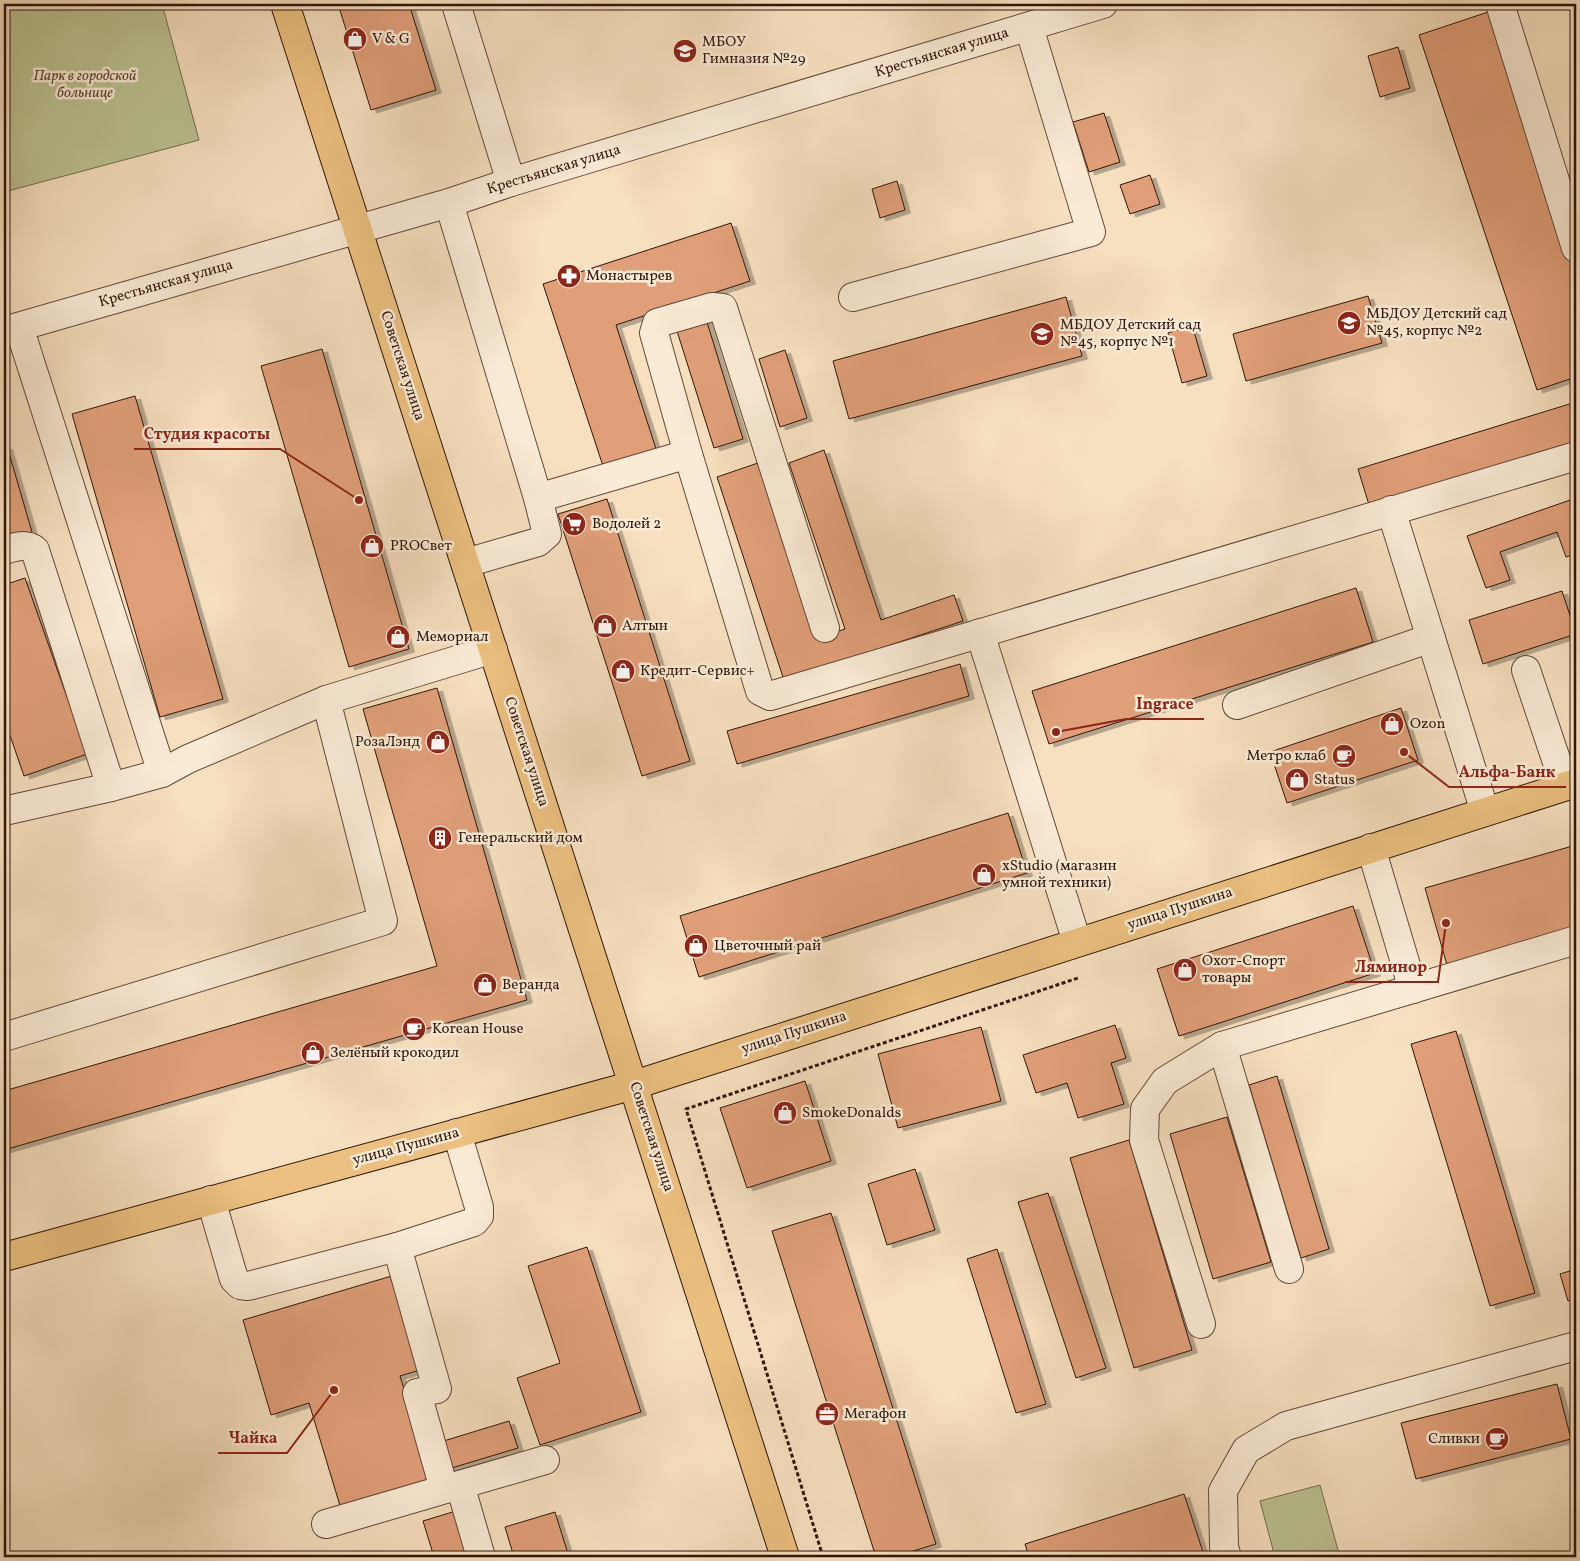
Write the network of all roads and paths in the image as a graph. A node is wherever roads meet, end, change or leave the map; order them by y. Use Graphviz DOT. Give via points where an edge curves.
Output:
graph roads {
  1 [pos="285,4"];
  2 [pos="456,4"];
  3 [pos="1103,4"];
  4 [pos="1500,4"];
  5 [pos="1028,26"];
  6 [pos="511,182"];
  7 [pos="449,203"];
  8 [pos="357,229"];
  9 [pos="1576,248"];
  10 [pos="853,297"];
  11 [pos="11,329"];
  12 [pos="688,454"];
  13 [pos="1576,456"];
  14 [pos="538,498"];
  15 [pos="1391,510"];
  16 [pos="4,550"];
  17 [pos="466,563"];
  18 [pos="824,628"];
  19 [pos="980,633"];
  20 [pos="1431,638"];
  21 [pos="493,649"];
  22 [pos="1526,670"];
  23 [pos="326,700"];
  24 [pos="1237,706"];
  25 [pos="162,773"];
  26 [pos="1570,784"];
  27 [pos="111,787"];
  28 [pos="4,811"];
  29 [pos="1485,812"];
  30 [pos="1371,848"];
  31 [pos="1576,940"];
  32 [pos="1077,942"];
  33 [pos="1080,977"];
  34 [pos="1413,989"];
  35 [pos="4,1037"];
  36 [pos="1222,1046"];
  37 [pos="634,1085"];
  38 [pos="457,1133"];
  39 [pos="211,1200"];
  40 [pos="396,1247"];
  41 [pos="4,1257"];
  42 [pos="1289,1269"];
  43 [pos="1201,1324"];
  44 [pos="1576,1346"];
  45 [pos="546,1460"];
  46 [pos="452,1487"];
  47 [pos="326,1524"];
  48 [pos="481,1557"];
  49 [pos="785,1557"];
  50 [pos="823,1557"];
  51 [pos="1227,1557"];
  1 -- 8 [label="main road, Советская улица"];
  2 -- 6 [label="lane"];
  3 -- 5 [label="lane, Крестьянская улица"];
  4 -- 9 [label="lane"];
  5 -- 6 [label="lane, Крестьянская улица"];
  5 -- 10 [label="lane" via="1091,232"];
  6 -- 7 [label="lane, Крестьянская улица"];
  7 -- 8 [label="lane, Крестьянская улица"];
  7 -- 14 [label="lane"];
  8 -- 11 [label="lane, Крестьянская улица"];
  8 -- 17 [label="main road, Советская улица"];
  11 -- 25 [label="lane"];
  12 -- 14 [label="lane"];
  12 -- 18 [label="lane" via="654,333 657,323 712,307 723,308"];
  12 -- 19 [label="lane" via="760,691 770,696"];
  13 -- 15 [label="lane"];
  14 -- 17 [label="lane" via="546,534 538,542"];
  15 -- 19 [label="lane"];
  15 -- 20 [label="lane"];
  16 -- 27 [label="lane" via="24,546 35,550"];
  17 -- 21 [label="main road, Советская улица"];
  19 -- 32 [label="lane"];
  20 -- 24 [label="lane"];
  20 -- 29 [label="lane"];
  21 -- 23 [label="lane"];
  21 -- 37 [label="main road, Советская улица"];
  22 -- 26 [label="lane"];
  23 -- 25 [label="lane"];
  23 -- 35 [label="lane" via="383,921"];
  25 -- 27 [label="lane"];
  26 -- 29 [label="main road, улица Пушкина"];
  27 -- 28 [label="lane"];
  29 -- 30 [label="main road, улица Пушкина"];
  30 -- 32 [label="main road, улица Пушкина"];
  30 -- 34 [label="lane"];
  31 -- 34 [label="lane"];
  32 -- 37 [label="main road, улица Пушкина"];
  33 -- 50 [label="path" via="686,1110"];
  34 -- 36 [label="lane"];
  36 -- 42 [label="lane"];
  36 -- 43 [label="lane" via="1165,1081 1145,1109 1144,1140"];
  37 -- 38 [label="main road, улица Пушкина"];
  37 -- 49 [label="main road, Советская улица"];
  38 -- 39 [label="main road, улица Пушкина"];
  38 -- 40 [label="lane" via="480,1216 474,1222"];
  39 -- 40 [label="lane" via="234,1279 240,1285 248,1286"];
  39 -- 41 [label="main road, улица Пушкина"];
  40 -- 46 [label="lane" via="437,1389 417,1393"];
  44 -- 51 [label="lane" via="1286,1426 1246,1450 1223,1491"];
  45 -- 46 [label="lane"];
  46 -- 47 [label="lane"];
  46 -- 48 [label="lane"];
}
